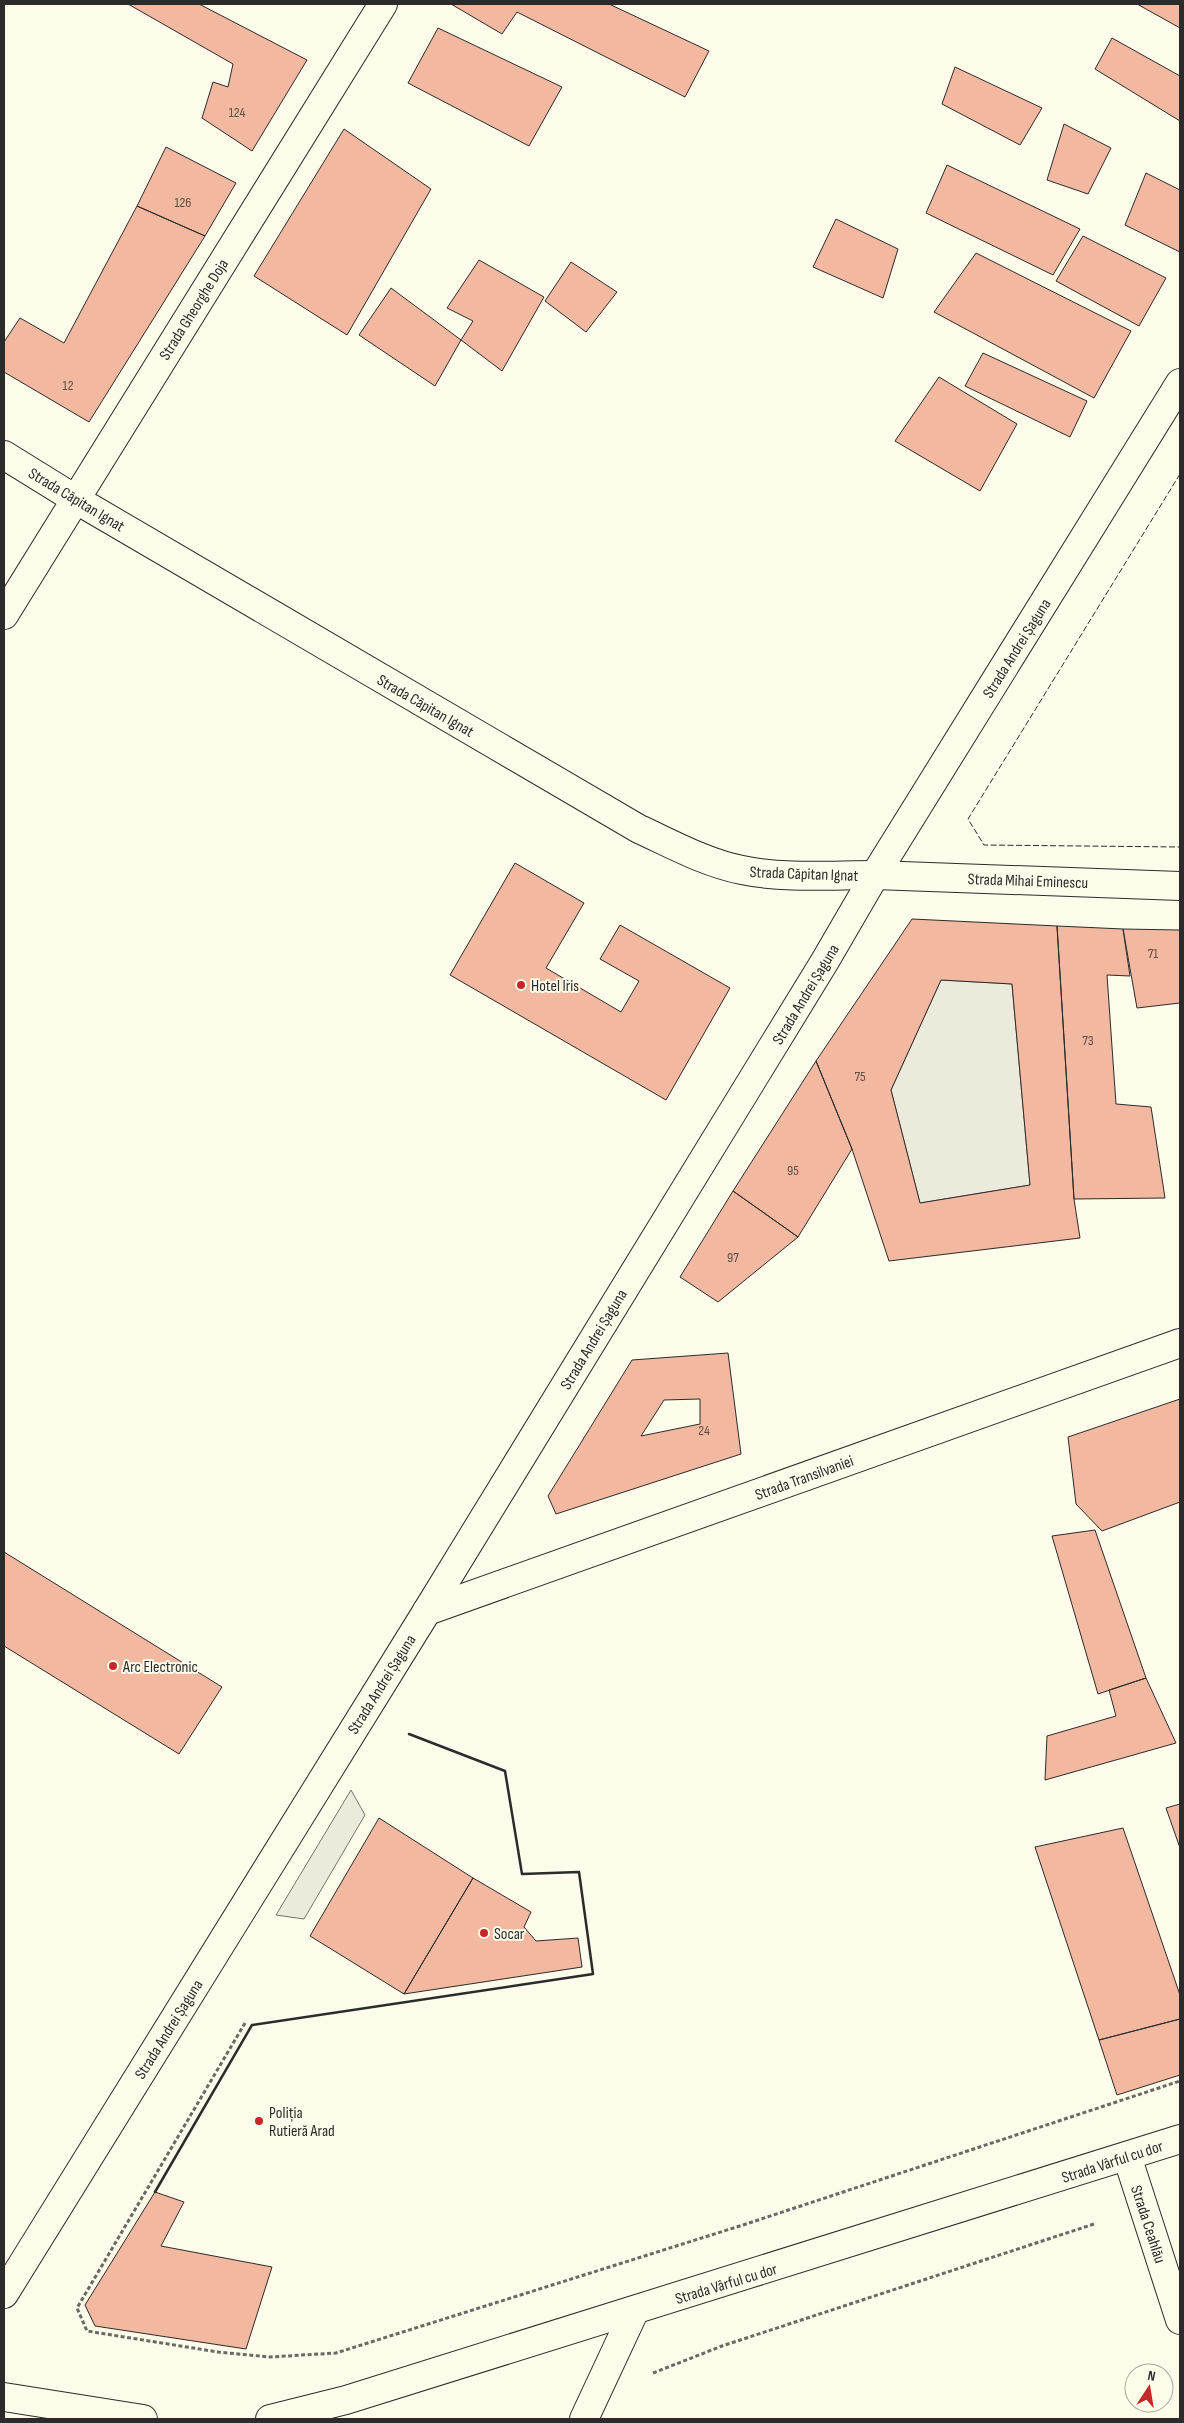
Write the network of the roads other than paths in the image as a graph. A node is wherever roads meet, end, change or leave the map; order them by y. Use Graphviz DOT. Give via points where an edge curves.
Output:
graph roads {
  1 [pos="382,4"];
  2 [pos="1180,383"];
  3 [pos="4,455"];
  4 [pos="75,499"];
  5 [pos="4,615"];
  6 [pos="875,875"];
  7 [pos="1180,886"];
  8 [pos="1180,1343"];
  9 [pos="427,1610"];
  10 [pos="1180,2139"];
  11 [pos="1127,2156"];
  12 [pos="4,2294"];
  13 [pos="634,2312"];
  14 [pos="1180,2320"];
  15 [pos="4,2397"];
  16 [pos="143,2419"];
  17 [pos="270,2419"];
  18 [pos="584,2419"];
  1 -- 4 [label="street, Strada Gheorghe Doja"];
  2 -- 6 [label="street, Strada Andrei Șaguna"];
  3 -- 4 [label="street, Strada Căpitan Ignat"];
  4 -- 5 [label="street, Strada Gheorghe Doja"];
  4 -- 6 [label="street, Strada Căpitan Ignat" via="639,829 695,855 741,870 795,876"];
  6 -- 7 [label="street, Strada Mihai Eminescu"];
  6 -- 9 [label="street, Strada Andrei Șaguna"];
  8 -- 9 [label="street, Strada Transilvaniei"];
  9 -- 12 [label="street, Strada Andrei Șaguna"];
  10 -- 11 [label="street, Strada Vârful cu dor"];
  11 -- 13 [label="street, Strada Vârful cu dor"];
  11 -- 14 [label="street, Strada Ceahlău"];
  13 -- 17 [label="street, Strada Vârful cu dor" via="346,2400"];
  13 -- 18 [label="street"];
  15 -- 16 [label="street"];
}
